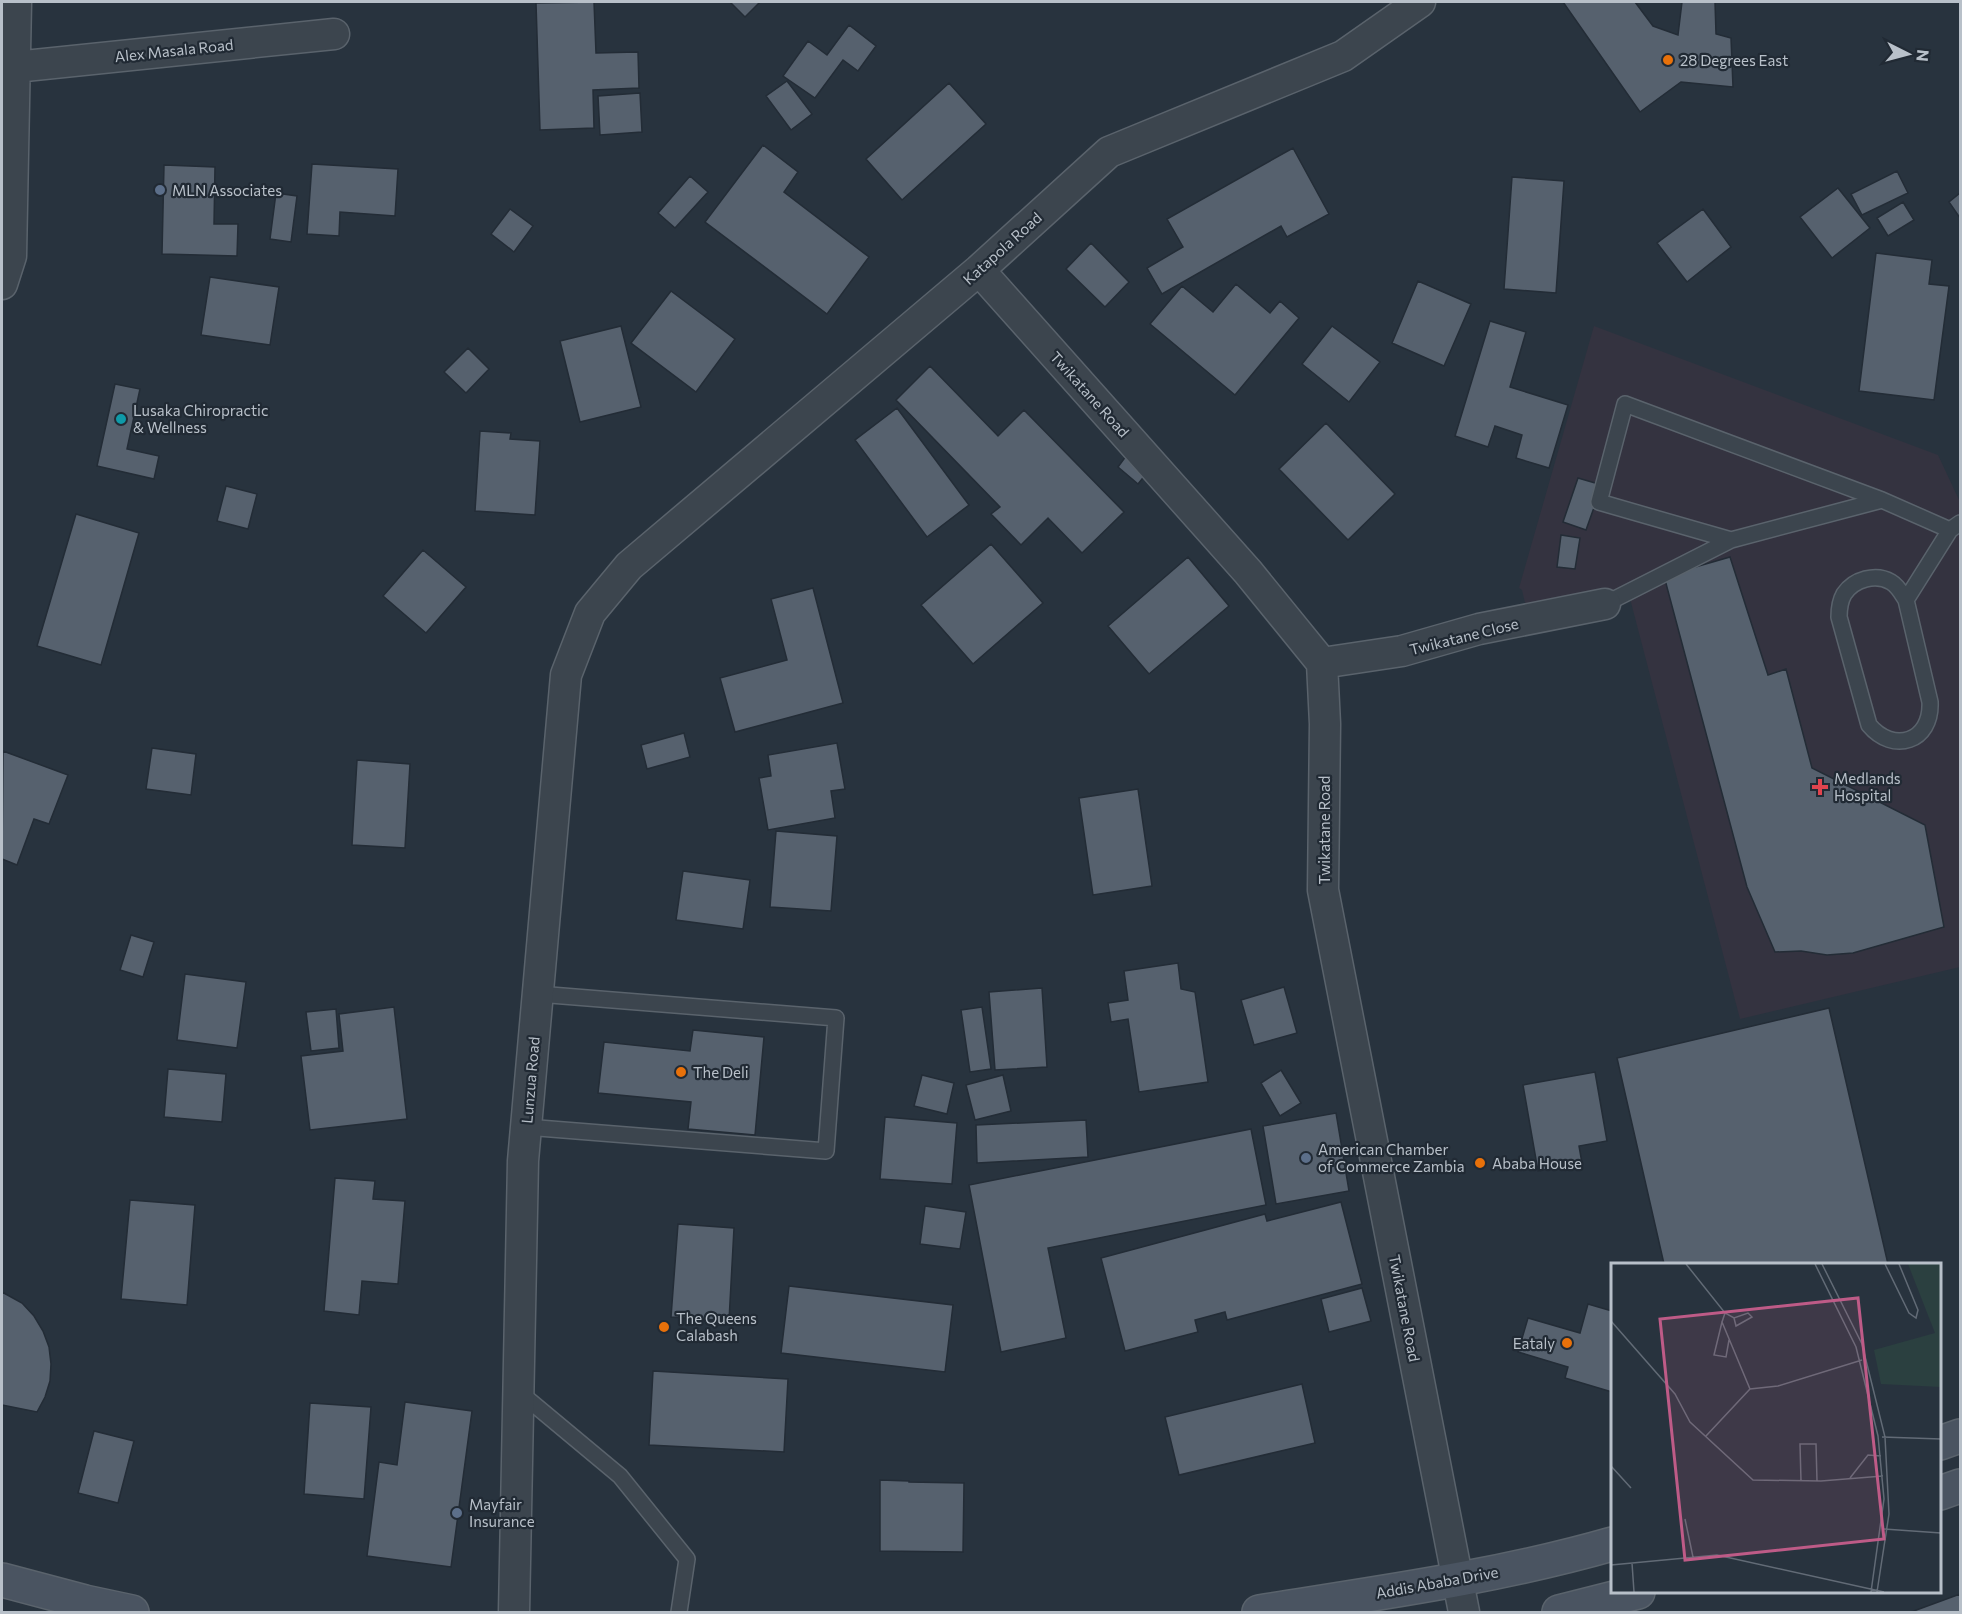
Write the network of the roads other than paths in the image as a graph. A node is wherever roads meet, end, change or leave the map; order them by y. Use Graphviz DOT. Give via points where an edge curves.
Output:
graph roads {
  1 [pos="16,2"];
  2 [pos="1420,2"];
  3 [pos="334,34"];
  4 [pos="15,67"];
  5 [pos="979,270"];
  6 [pos="2,284"];
  7 [pos="1882,500"];
  8 [pos="1955,527"];
  9 [pos="1731,540"];
  10 [pos="629,566"];
  11 [pos="1906,600"];
  12 [pos="1605,604"];
  13 [pos="1322,663"];
  14 [pos="538,994"];
  15 [pos="526,1127"];
  16 [pos="518,1391"];
  17 [pos="1960,1436"];
  18 [pos="1941,1443"];
  19 [pos="1960,1486"];
  20 [pos="1941,1493"];
  21 [pos="1611,1544"];
  22 [pos="2,1580"];
  23 [pos="1459,1580"];
  24 [pos="1634,1593"];
  25 [pos="84,1607"];
  26 [pos="132,1612"];
  27 [pos="514,1612"];
  28 [pos="679,1612"];
  29 [pos="1259,1612"];
  30 [pos="1464,1612"];
  31 [pos="1559,1612"];
  1 -- 4 [label="street"];
  2 -- 5 [label="street, Katapola Road" via="1343,56 1109,152"];
  3 -- 4 [label="street, Alex Masala Road"];
  4 -- 6 [label="street" via="11,256"];
  5 -- 10 [label="street, Katapola Road"];
  5 -- 13 [label="street, Twikatane Road" via="1248,572"];
  7 -- 8 [label="lane"];
  7 -- 9 [label="lane"];
  7 -- 9 [label="lane" via="1625,404 1599,502"];
  8 -- 11 [label="lane"];
  9 -- 12 [label="lane"];
  10 -- 14 [label="street, Lunzua Road" via="590,613 566,675"];
  11 -- 11 [label="lane" via="1930,714 1927,724 1910,739 1886,740 1869,725 1839,610 1845,593 1866,579 1890,582"];
  12 -- 13 [label="street, Twikatane Close" via="1479,629 1402,651"];
  13 -- 23 [label="street, Twikatane Road" via="1323,890"];
  14 -- 15 [label="street, Lunzua Road"];
  14 -- 15 [label="lane" via="836,1017 826,1151"];
  15 -- 16 [label="street, Lunzua Road"];
  16 -- 27 [label="street, Lunzua Road"];
  16 -- 28 [label="lane" via="620,1476 687,1559"];
  17 -- 18 [label="main road"];
  19 -- 20 [label="main road"];
  21 -- 23 [label="main road, Addis Ababa Drive"];
  22 -- 25 [label="main road"];
  23 -- 29 [label="main road, Addis Ababa Drive"];
  23 -- 30 [label="street, Twikatane Road"];
  24 -- 31 [label="main road"];
  25 -- 26 [label="main road"];
}
